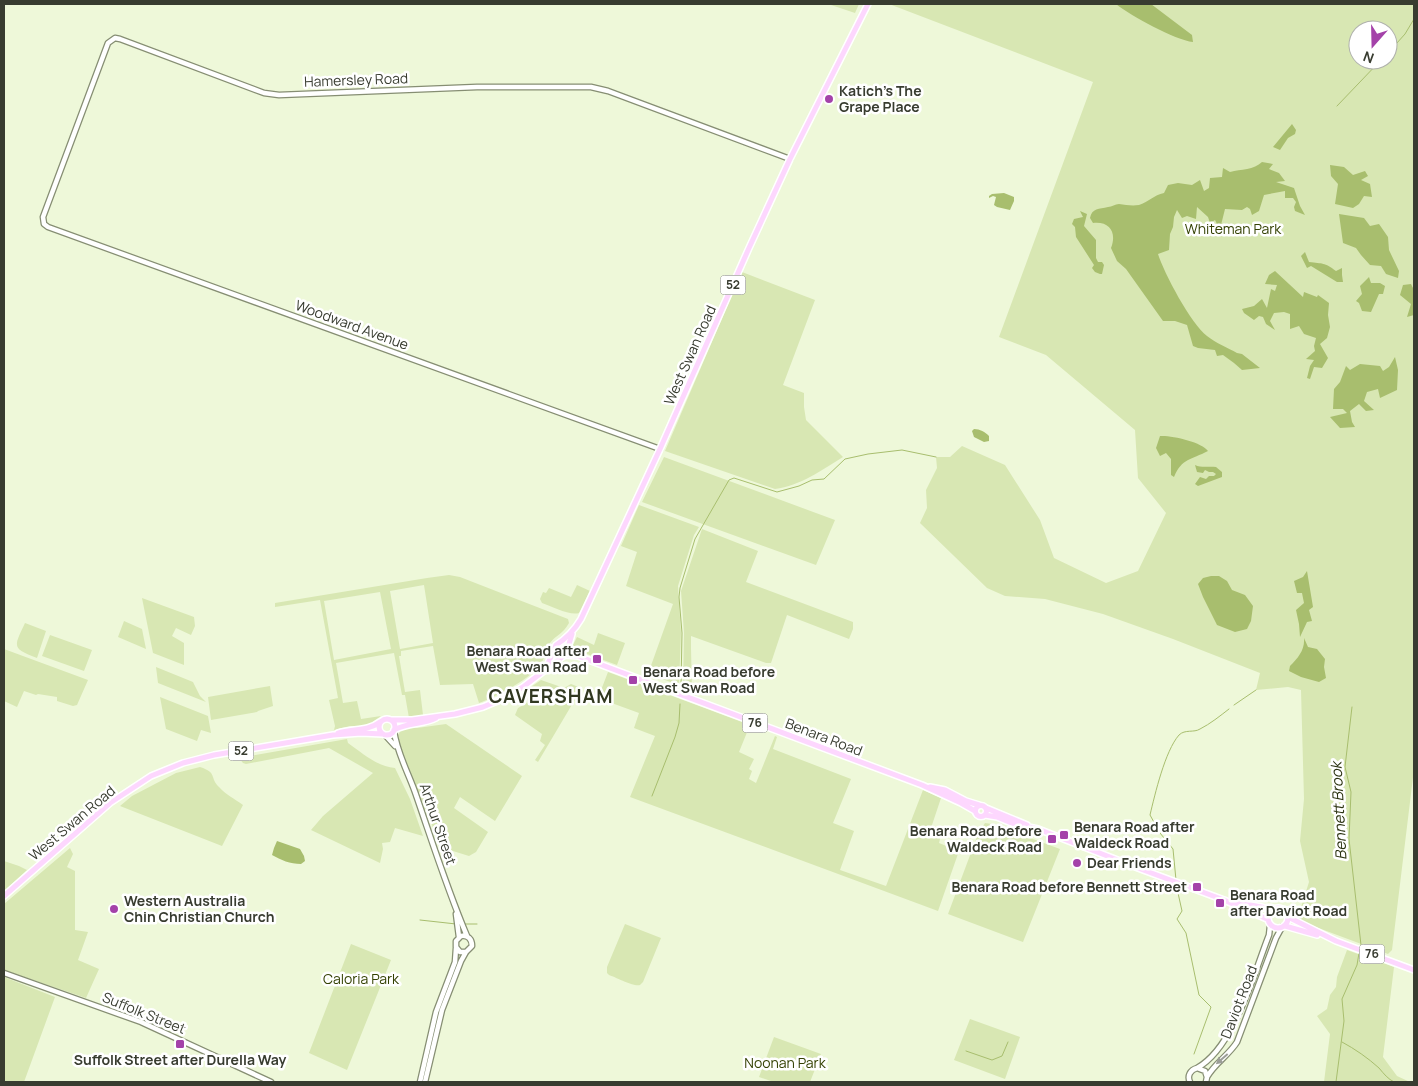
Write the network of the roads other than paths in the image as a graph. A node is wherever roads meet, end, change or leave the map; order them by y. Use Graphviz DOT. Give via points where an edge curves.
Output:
graph roads {
  1 [pos="868,4"];
  2 [pos="790,159"];
  3 [pos="43,217"];
  4 [pos="660,449"];
  5 [pos="572,633"];
  6 [pos="561,643"];
  7 [pos="568,648"];
  8 [pos="555,650"];
  9 [pos="564,655"];
  10 [pos="577,656"];
  11 [pos="546,668"];
  12 [pos="439,717"];
  13 [pos="391,720"];
  14 [pos="380,722"];
  15 [pos="394,731"];
  16 [pos="384,734"];
  17 [pos="333,735"];
  18 [pos="397,749"];
  19 [pos="922,785"];
  20 [pos="979,805"];
  21 [pos="986,808"];
  22 [pos="975,811"];
  23 [pos="985,815"];
  24 [pos="1034,828"];
  25 [pos="4,896"];
  26 [pos="1224,900"];
  27 [pos="455,908"];
  28 [pos="1272,909"];
  29 [pos="1288,917"];
  30 [pos="1267,919"];
  31 [pos="1270,926"];
  32 [pos="1283,927"];
  33 [pos="467,936"];
  34 [pos="459,937"];
  35 [pos="1330,938"];
  36 [pos="456,948"];
  37 [pos="466,952"];
  38 [pos="1414,970"];
  39 [pos="4,972"];
  40 [pos="1197,1068"];
  41 [pos="1189,1076"];
  42 [pos="1207,1080"];
  43 [pos="272,1082"];
  44 [pos="420,1082"];
  45 [pos="426,1082"];
  46 [pos="1185,1082"];
  47 [pos="1190,1082"];
  1 -- 2 [label="main road, West Swan Road / 52"];
  2 -- 3 [label="street, Hamersley Road" via="591,87 477,87 272,94 116,38 108,42"];
  2 -- 4 [label="main road, West Swan Road / 52"];
  3 -- 4 [label="street, Woodward Avenue" via="44,224 61,232"];
  4 -- 5 [label="main road, West Swan Road / 52"];
  5 -- 6 [label="main road, West Swan Road / 52"];
  5 -- 7 [label="main road, West Swan Road / 52"];
  6 -- 7 [label="main road"];
  6 -- 8 [label="main road, 52"];
  7 -- 9 [label="main road, 52"];
  7 -- 10 [label="main road, Benara Road / 76"];
  8 -- 9 [label="main road" via="557,654"];
  8 -- 11 [label="main road, 52"];
  9 -- 10 [label="main road, Benara Road / 76"];
  9 -- 11 [label="main road, 52"];
  10 -- 19 [label="main road, Benara Road / 76"];
  11 -- 12 [label="main road, 52" via="523,687 494,703"];
  12 -- 13 [label="main road, 52"];
  12 -- 15 [label="main road, 52" via="403,725"];
  13 -- 14 [label="main road, 52"];
  13 -- 15 [label="main road" via="395,725"];
  14 -- 16 [label="main road" via="379,728"];
  14 -- 17 [label="main road, West Swan Road / 52" via="367,729"];
  15 -- 16 [label="main road, 52"];
  15 -- 18 [label="street, Arthur Street"];
  16 -- 17 [label="main road, West Swan Road / 52"];
  16 -- 18 [label="street, Arthur Street"];
  17 -- 25 [label="main road, West Swan Road / 52" via="209,756 151,776 110,803"];
  18 -- 27 [label="street, Arthur Street"];
  19 -- 20 [label="main road, Benara Road / 76" via="945,790"];
  19 -- 22 [label="main road, Benara Road / 76"];
  20 -- 21 [label="main road, 76"];
  20 -- 22 [label="main road"];
  21 -- 23 [label="main road"];
  21 -- 24 [label="main road, 76"];
  22 -- 23 [label="main road, 76" via="978,816"];
  23 -- 24 [label="main road, 76"];
  24 -- 26 [label="main road, 76"];
  26 -- 28 [label="main road, 76"];
  26 -- 30 [label="main road, 76"];
  27 -- 33 [label="street, Arthur Street"];
  27 -- 34 [label="street, Arthur Street"];
  28 -- 29 [label="main road, 76" via="1284,910"];
  28 -- 30 [label="main road"];
  29 -- 32 [label="main road"];
  29 -- 35 [label="main road, 76"];
  30 -- 31 [label="main road"];
  31 -- 32 [label="main road, 76"];
  31 -- 40 [label="street, Daviot Road" via="1233,1025 1214,1055"];
  32 -- 35 [label="main road, 76"];
  32 -- 42 [label="street, Daviot Road, one-way" via="1237,1042 1213,1067"];
  33 -- 34 [label="street"];
  33 -- 37 [label="street" via="472,944"];
  34 -- 36 [label="street"];
  35 -- 38 [label="main road, 76"];
  36 -- 37 [label="street"];
  36 -- 44 [label="street" via="436,1012"];
  37 -- 45 [label="street" via="442,1010"];
  39 -- 43 [label="street, Suffolk Street" via="147,1024"];
  40 -- 41 [label="street, Daviot Road"];
  40 -- 42 [label="street" via="1203,1069"];
  41 -- 46 [label="street"];
  41 -- 47 [label="street"];
}
